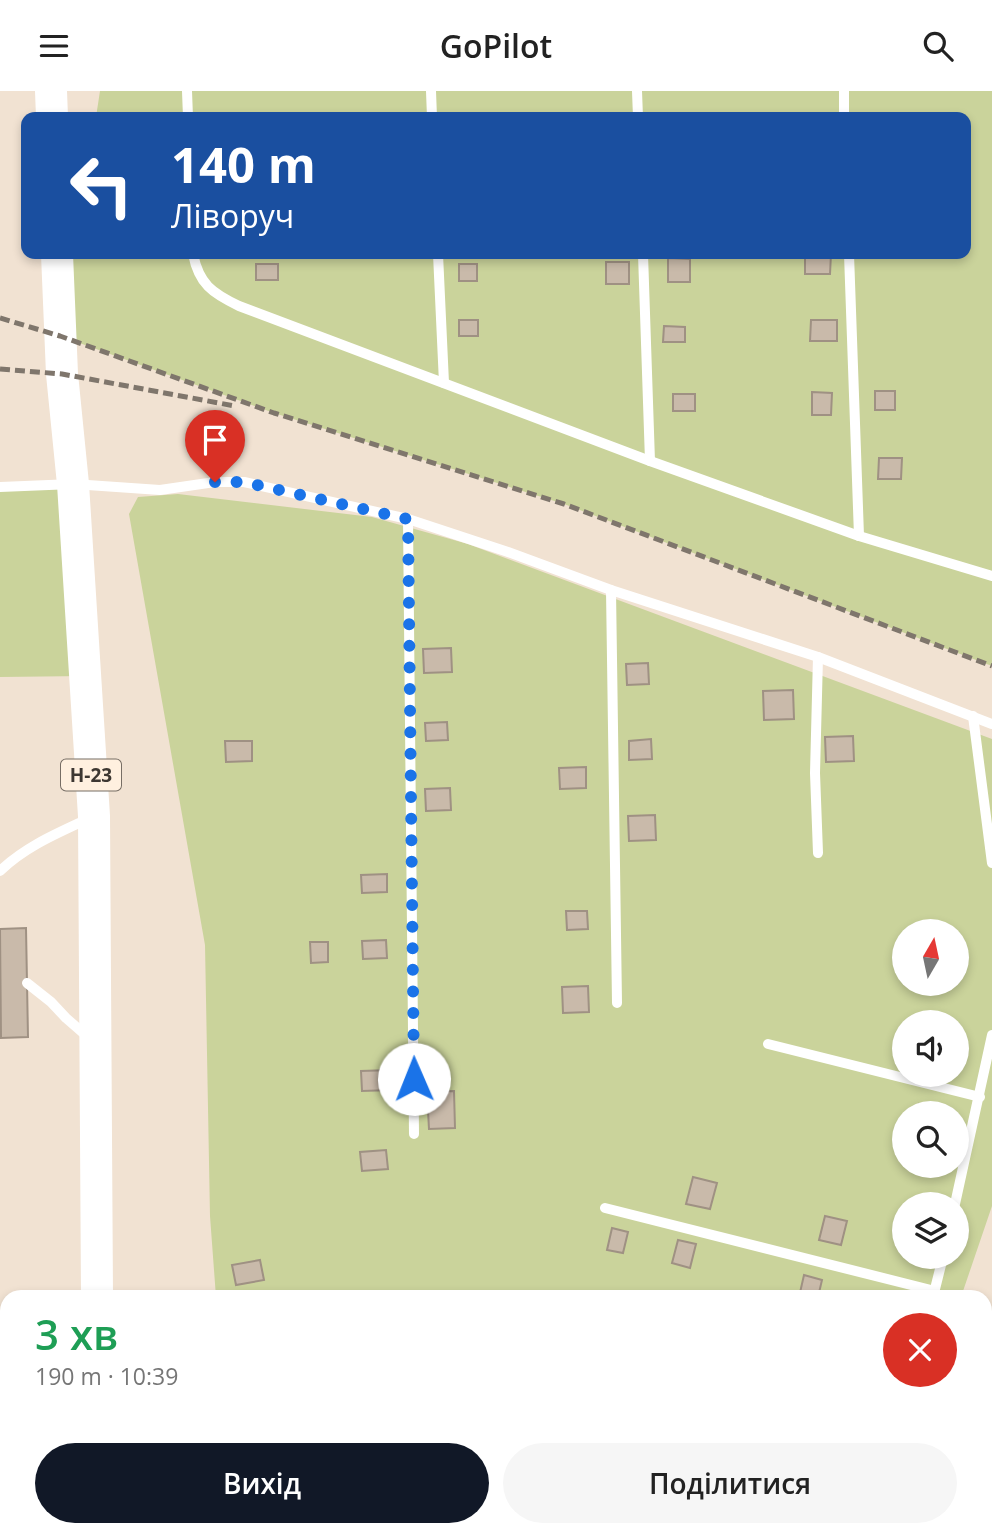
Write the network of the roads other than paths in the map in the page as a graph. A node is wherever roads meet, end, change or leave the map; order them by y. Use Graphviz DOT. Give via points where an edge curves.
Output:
graph roads {
  1 [pos="51,91"];
  2 [pos="187,91"];
  3 [pos="431,91"];
  4 [pos="637,91"];
  5 [pos="844,91"];
  6 [pos="51,112"];
  7 [pos="188,112"];
  8 [pos="432,112"];
  9 [pos="638,112"];
  10 [pos="845,112"];
  11 [pos="57,259"];
  12 [pos="194,259"];
  13 [pos="438,259"];
  14 [pos="643,259"];
  15 [pos="849,259"];
  16 [pos="443,383"];
  17 [pos="650,461"];
  18 [pos="73,484"];
  19 [pos="0,487"];
  20 [pos="408,519"];
  21 [pos="859,536"];
  22 [pos="992,576"];
  23 [pos="611,590"];
  24 [pos="818,657"];
  25 [pos="973,716"];
  26 [pos="992,724"];
  27 [pos="94,816"];
  28 [pos="818,853"];
  29 [pos="992,863"];
  30 [pos="0,871"];
  31 [pos="27,983"];
  32 [pos="617,1003"];
  33 [pos="992,1035"];
  34 [pos="95,1044"];
  35 [pos="768,1044"];
  36 [pos="980,1097"];
  37 [pos="414,1134"];
  38 [pos="958,1192"];
  39 [pos="605,1208"];
  40 [pos="940,1269"];
  41 [pos="97,1290"];
  42 [pos="919,1290"];
  43 [pos="935,1290"];
  1 -- 6 [label="main road"];
  2 -- 7 [label="lane"];
  3 -- 8 [label="lane"];
  4 -- 9 [label="lane"];
  5 -- 10 [label="lane"];
  11 -- 18 [label="main road, Н-23"];
  12 -- 16 [label="lane" via="205,284 218,296"];
  13 -- 16 [label="lane"];
  14 -- 17 [label="lane"];
  15 -- 21 [label="lane"];
  16 -- 17 [label="lane"];
  17 -- 21 [label="lane"];
  18 -- 19 [label="lane"];
  18 -- 20 [label="lane" via="160,490 244,482"];
  18 -- 27 [label="main road, Н-23"];
  20 -- 23 [label="lane"];
  20 -- 37 [label="lane"];
  21 -- 22 [label="lane"];
  23 -- 24 [label="lane"];
  23 -- 32 [label="lane"];
  24 -- 25 [label="lane"];
  24 -- 28 [label="lane"];
  25 -- 26 [label="lane"];
  25 -- 29 [label="lane"];
  27 -- 30 [label="lane" via="34,845"];
  27 -- 34 [label="main road, Н-23"];
  31 -- 34 [label="lane"];
  33 -- 36 [label="lane"];
  34 -- 41 [label="main road, Н-23"];
  35 -- 36 [label="lane"];
  36 -- 38 [label="lane"];
  39 -- 42 [label="lane"];
  40 -- 43 [label="lane"];
}
